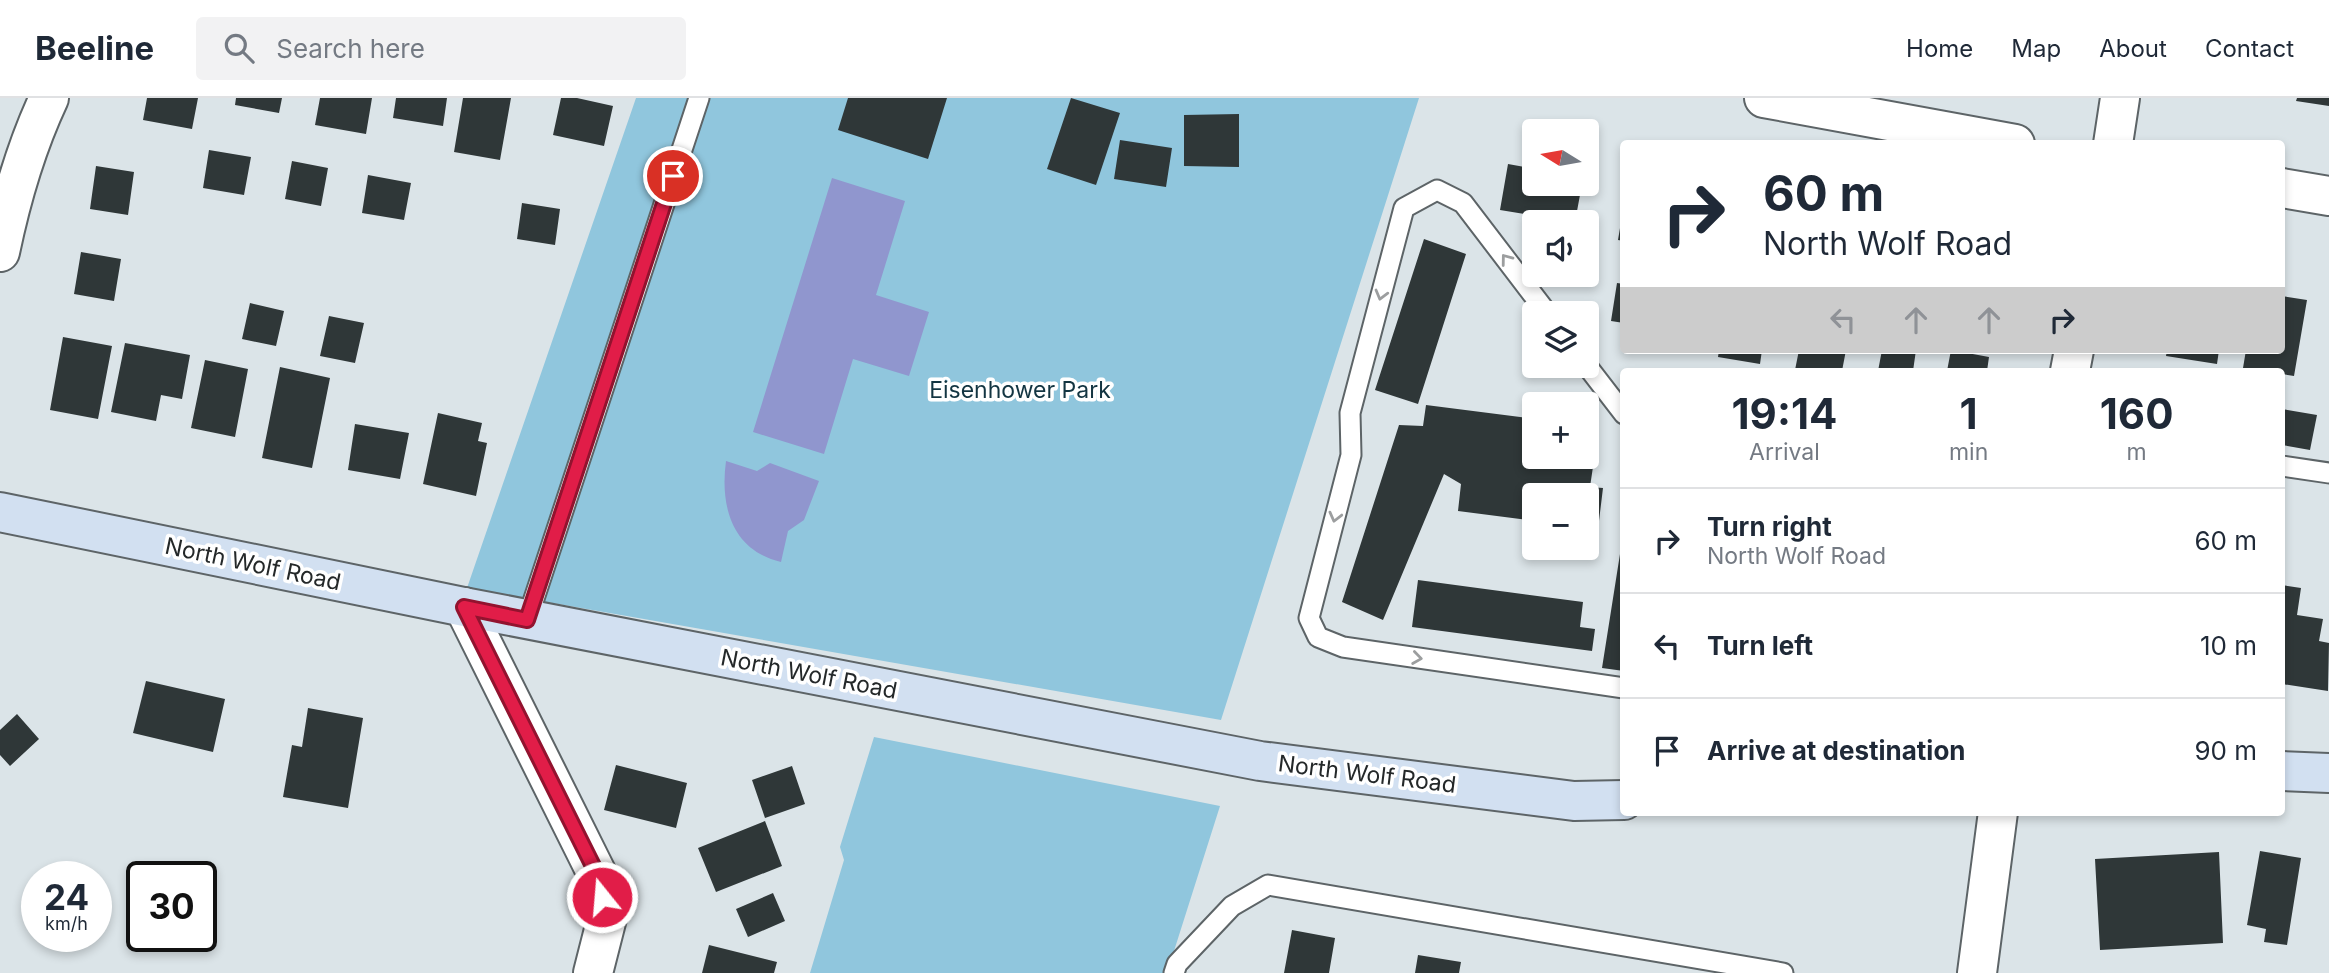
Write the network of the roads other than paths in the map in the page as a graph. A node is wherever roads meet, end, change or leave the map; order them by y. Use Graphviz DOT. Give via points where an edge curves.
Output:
graph roads {
  1 [pos="49,98"];
  2 [pos="699,98"];
  3 [pos="1764,98"];
  4 [pos="2120,98"];
  5 [pos="1993,140"];
  6 [pos="2114,140"];
  7 [pos="2285,189"];
  8 [pos="2329,196"];
  9 [pos="4,214"];
  10 [pos="0,252"];
  11 [pos="1538,301"];
  12 [pos="1596,378"];
  13 [pos="1620,409"];
  14 [pos="2285,466"];
  15 [pos="2329,473"];
  16 [pos="0,512"];
  17 [pos="464,607"];
  18 [pos="527,620"];
  19 [pos="1620,687"];
  20 [pos="2285,771"];
  21 [pos="2329,773"];
  22 [pos="1620,800"];
  23 [pos="1997,816"];
  24 [pos="593,973"];
  25 [pos="1174,973"];
  26 [pos="1783,973"];
  27 [pos="1977,973"];
  1 -- 9 [label="street"];
  2 -- 18 [label="lane"];
  3 -- 5 [label="street"];
  4 -- 6 [label="street"];
  7 -- 8 [label="street"];
  9 -- 10 [label="street"];
  11 -- 19 [label="lane, one-way" via="1463,203 1437,190 1404,208 1350,413 1351,455 1309,618 1318,636 1343,647"];
  12 -- 13 [label="lane"];
  14 -- 15 [label="lane"];
  16 -- 17 [label="main road, North Wolf Road"];
  17 -- 18 [label="main road, North Wolf Road"];
  17 -- 24 [label="street" via="598,876 607,918"];
  18 -- 22 [label="main road, North Wolf Road" via="1259,761 1574,801"];
  20 -- 21 [label="main road"];
  23 -- 27 [label="street"];
  25 -- 26 [label="lane" via="1177,964 1232,906 1268,886"];
}
